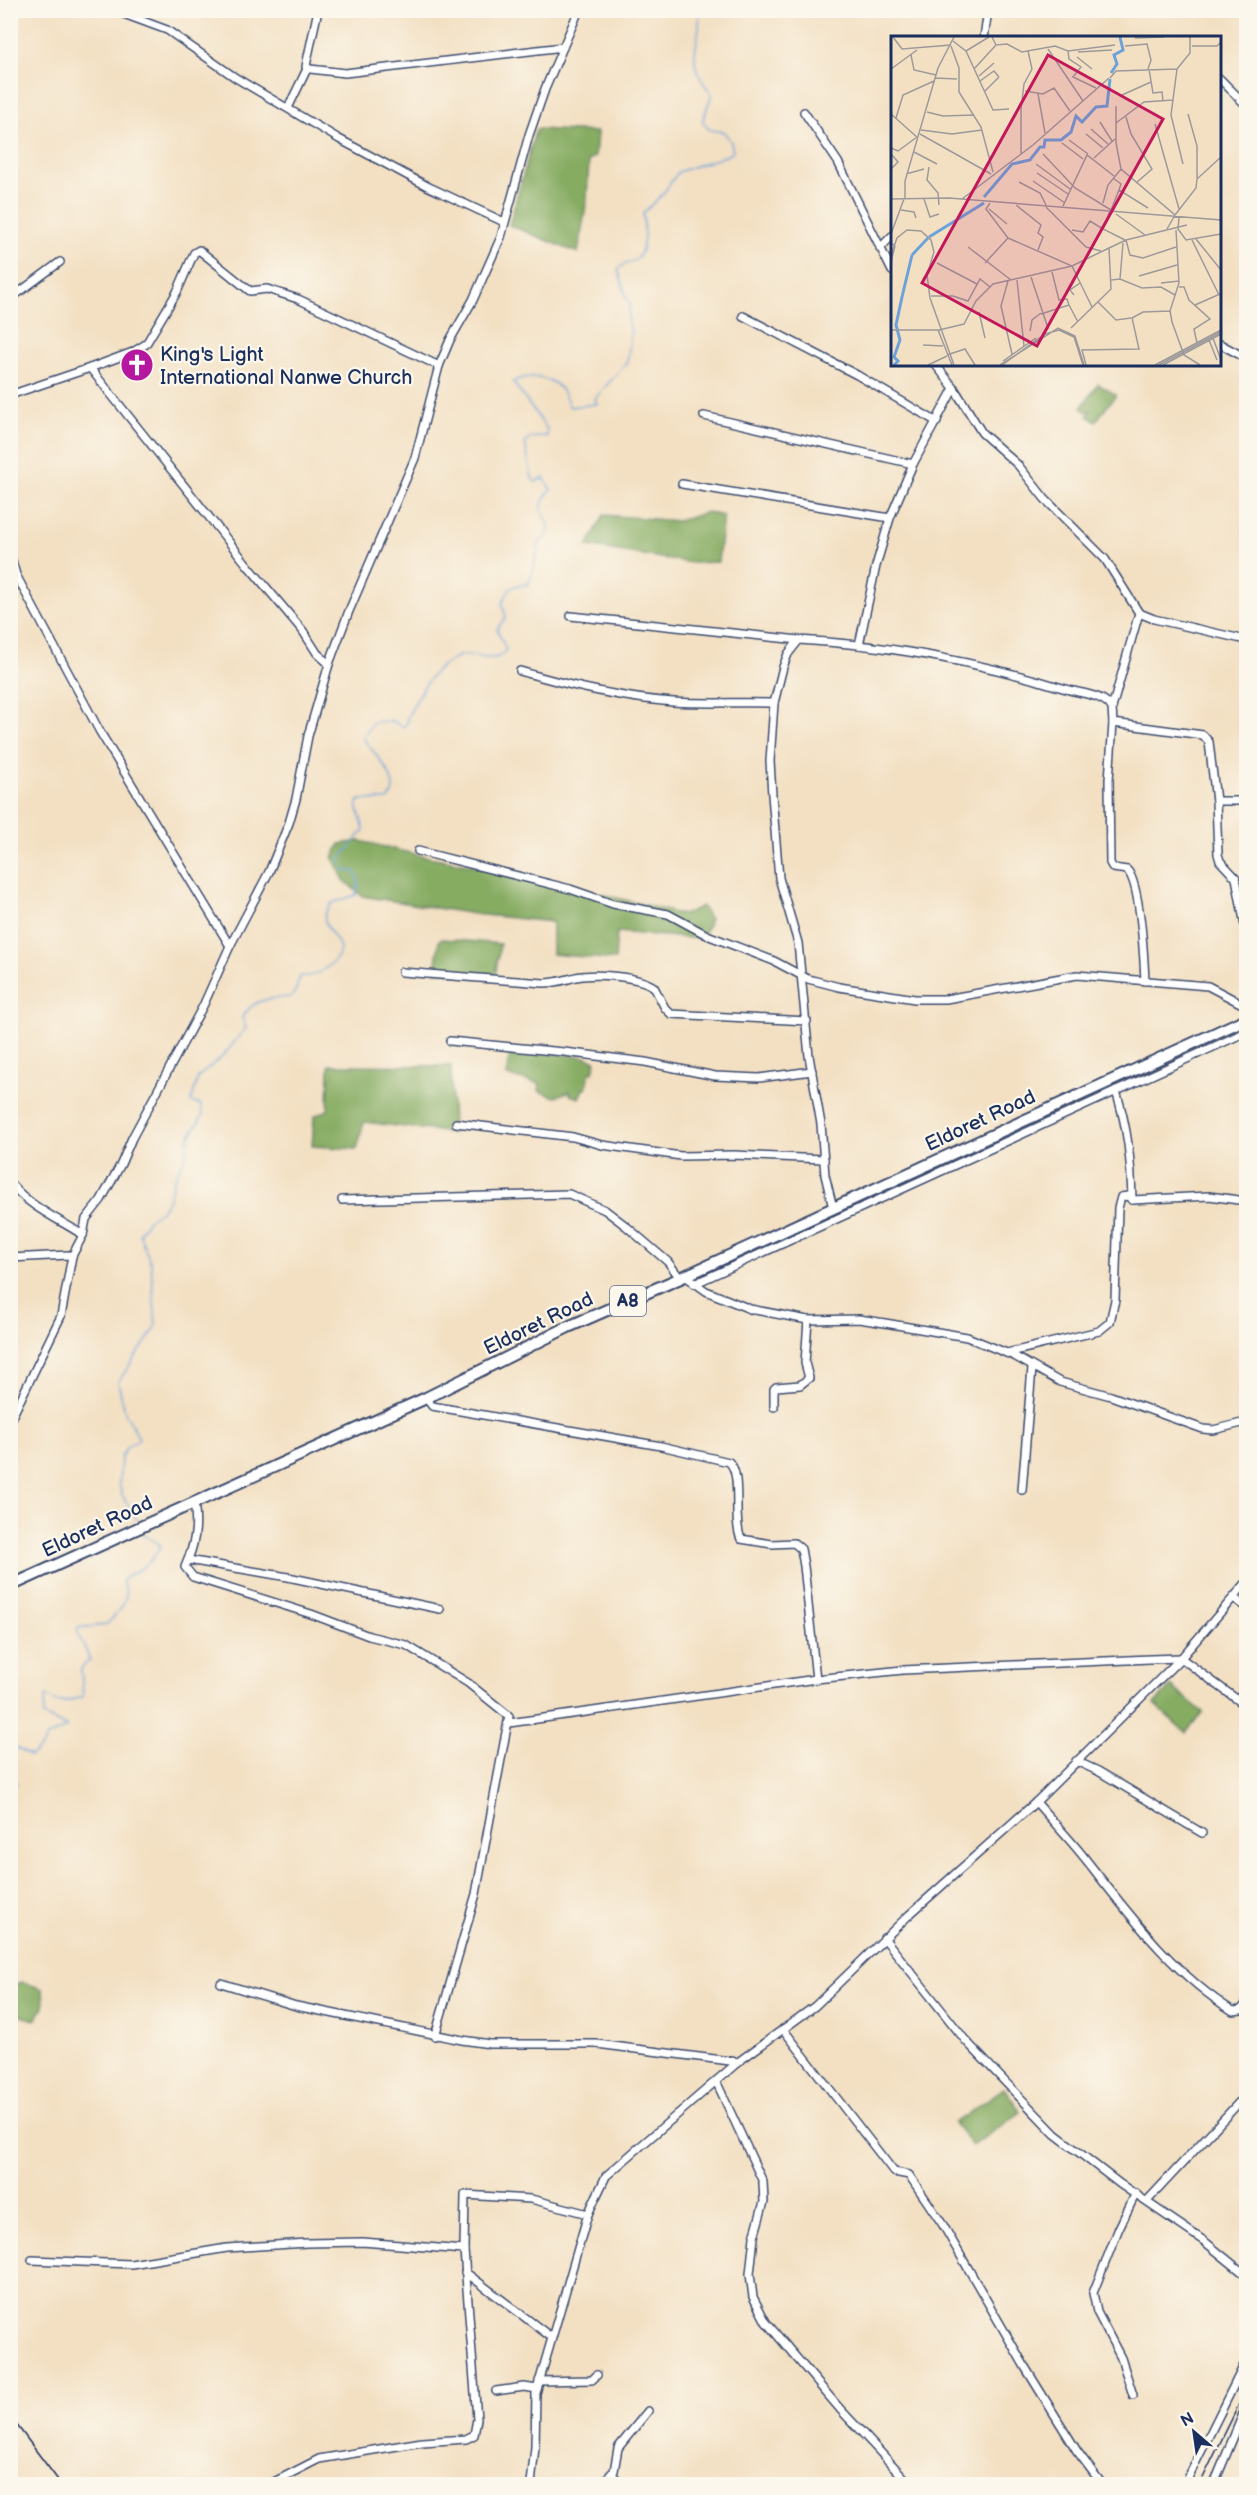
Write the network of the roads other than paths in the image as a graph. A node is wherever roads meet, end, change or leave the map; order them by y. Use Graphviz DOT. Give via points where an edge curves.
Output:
graph roads {
  1 [pos="113,10"];
  2 [pos="318,10"];
  3 [pos="579,10"];
  4 [pos="988,10"];
  5 [pos="984,36"];
  6 [pos="563,47"];
  7 [pos="307,69"];
  8 [pos="1221,80"];
  9 [pos="1246,105"];
  10 [pos="288,108"];
  11 [pos="804,112"];
  12 [pos="504,222"];
  13 [pos="891,237"];
  14 [pos="880,248"];
  15 [pos="60,262"];
  16 [pos="891,269"];
  17 [pos="10,299"];
  18 [pos="743,316"];
  19 [pos="1221,345"];
  20 [pos="1246,358"];
  21 [pos="439,366"];
  22 [pos="937,366"];
  23 [pos="90,368"];
  24 [pos="954,388"];
  25 [pos="10,394"];
  26 [pos="705,416"];
  27 [pos="937,422"];
  28 [pos="913,464"];
  29 [pos="682,484"];
  30 [pos="890,518"];
  31 [pos="10,553"];
  32 [pos="1140,613"];
  33 [pos="571,616"];
  34 [pos="799,640"];
  35 [pos="1246,640"];
  36 [pos="859,645"];
  37 [pos="329,664"];
  38 [pos="520,671"];
  39 [pos="774,703"];
  40 [pos="1112,708"];
  41 [pos="1113,723"];
  42 [pos="1216,801"];
  43 [pos="1246,801"];
  44 [pos="418,851"];
  45 [pos="1246,931"];
  46 [pos="230,945"];
  47 [pos="402,972"];
  48 [pos="802,976"];
  49 [pos="1145,981"];
  50 [pos="1246,1006"];
  51 [pos="1246,1019"];
  52 [pos="807,1021"];
  53 [pos="1246,1032"];
  54 [pos="450,1041"];
  55 [pos="812,1071"];
  56 [pos="1116,1091"];
  57 [pos="456,1123"];
  58 [pos="824,1160"];
  59 [pos="10,1183"];
  60 [pos="342,1200"];
  61 [pos="1132,1200"];
  62 [pos="1246,1201"];
  63 [pos="833,1208"];
  64 [pos="83,1235"];
  65 [pos="72,1256"];
  66 [pos="10,1258"];
  67 [pos="682,1277"];
  68 [pos="694,1284"];
  69 [pos="808,1320"];
  70 [pos="1007,1353"];
  71 [pos="1032,1368"];
  72 [pos="426,1398"];
  73 [pos="774,1407"];
  74 [pos="10,1421"];
  75 [pos="1246,1422"];
  76 [pos="1022,1490"];
  77 [pos="194,1502"];
  78 [pos="188,1560"];
  79 [pos="1246,1583"];
  80 [pos="10,1586"];
  81 [pos="1234,1598"];
  82 [pos="1246,1607"];
  83 [pos="440,1609"];
  84 [pos="1181,1658"];
  85 [pos="816,1679"];
  86 [pos="1246,1706"];
  87 [pos="509,1723"];
  88 [pos="1076,1761"];
  89 [pos="1036,1802"];
  90 [pos="1202,1833"];
  91 [pos="884,1938"];
  92 [pos="221,1983"];
  93 [pos="1246,2004"];
  94 [pos="783,2029"];
  95 [pos="435,2036"];
  96 [pos="738,2062"];
  97 [pos="716,2080"];
  98 [pos="1246,2095"];
  99 [pos="1136,2193"];
  100 [pos="1147,2201"];
  101 [pos="588,2214"];
  102 [pos="464,2250"];
  103 [pos="32,2260"];
  104 [pos="465,2271"];
  105 [pos="1246,2275"];
  106 [pos="551,2337"];
  107 [pos="1246,2361"];
  108 [pos="597,2375"];
  109 [pos="538,2385"];
  110 [pos="496,2391"];
  111 [pos="1133,2395"];
  112 [pos="1246,2407"];
  113 [pos="648,2411"];
  114 [pos="610,2474"];
  115 [pos="270,2484"];
  116 [pos="531,2484"];
  117 [pos="601,2484"];
  118 [pos="623,2484"];
  119 [pos="910,2484"];
  120 [pos="1102,2484"];
  121 [pos="1185,2484"];
  122 [pos="1214,2484"];
  1 -- 10 [label="street" via="167,30"];
  2 -- 7 [label="street"];
  3 -- 6 [label="street"];
  4 -- 5 [label="street"];
  6 -- 7 [label="street" via="345,73"];
  6 -- 12 [label="street" via="529,135"];
  7 -- 10 [label="street"];
  8 -- 9 [label="street"];
  10 -- 12 [label="street" via="372,157"];
  11 -- 14 [label="street" via="838,162"];
  12 -- 21 [label="street" via="498,244"];
  13 -- 14 [label="street"];
  14 -- 16 [label="street"];
  15 -- 17 [label="street"];
  18 -- 27 [label="street"];
  19 -- 20 [label="street"];
  21 -- 23 [label="street" via="298,299 267,289 250,291 199,250 146,344"];
  21 -- 37 [label="street" via="415,458"];
  22 -- 24 [label="street"];
  23 -- 25 [label="street"];
  23 -- 37 [label="street"];
  24 -- 27 [label="street"];
  24 -- 32 [label="street" via="982,434 1018,465 1045,499 1105,559"];
  26 -- 28 [label="street"];
  27 -- 28 [label="street"];
  28 -- 30 [label="street"];
  29 -- 30 [label="street"];
  30 -- 36 [label="street"];
  31 -- 46 [label="street" via="16,575 100,732"];
  32 -- 35 [label="street"];
  32 -- 40 [label="street"];
  33 -- 34 [label="street"];
  34 -- 36 [label="street"];
  34 -- 39 [label="street" via="788,654"];
  36 -- 40 [label="street" via="978,664 1100,698"];
  37 -- 46 [label="street" via="289,823 269,872"];
  38 -- 39 [label="street" via="609,693 669,702"];
  39 -- 48 [label="street" via="770,761 776,852"];
  40 -- 41 [label="street"];
  41 -- 42 [label="street" via="1207,738"];
  41 -- 49 [label="street" via="1108,780 1110,862 1113,868 1127,870 1132,878"];
  42 -- 43 [label="street"];
  42 -- 45 [label="street" via="1218,855 1236,878"];
  44 -- 48 [label="street" via="668,914"];
  46 -- 64 [label="street" via="203,1006 121,1164 86,1219"];
  47 -- 52 [label="street" via="544,983 576,977 631,978 654,987 665,1008 676,1015"];
  48 -- 49 [label="street" via="839,987 931,1000 1077,975"];
  48 -- 52 [label="street"];
  49 -- 50 [label="street" via="1208,986"];
  51 -- 63 [label="highway, Eldoret Road / A8"];
  52 -- 55 [label="street"];
  53 -- 56 [label="street"];
  54 -- 55 [label="street" via="645,1062 715,1076 759,1078"];
  55 -- 58 [label="street"];
  56 -- 61 [label="street" via="1127,1132"];
  56 -- 68 [label="street"];
  57 -- 58 [label="street" via="573,1137 681,1156"];
  58 -- 63 [label="street"];
  59 -- 64 [label="street" via="25,1200"];
  60 -- 67 [label="street" via="569,1194 605,1210"];
  61 -- 62 [label="street" via="1209,1196"];
  61 -- 70 [label="street" via="1124,1196 1118,1204 1115,1300 1110,1322 1099,1331"];
  63 -- 67 [label="highway, Eldoret Road / A8"];
  64 -- 65 [label="street"];
  65 -- 66 [label="street"];
  65 -- 74 [label="street" via="62,1316"];
  67 -- 68 [label="street"];
  67 -- 72 [label="highway, Eldoret Road / A8" via="568,1327"];
  68 -- 69 [label="street" via="738,1306"];
  69 -- 70 [label="street" via="859,1319 955,1334"];
  69 -- 73 [label="street" via="805,1364 809,1378 800,1385 776,1387"];
  70 -- 71 [label="street"];
  71 -- 75 [label="street" via="1060,1382 1203,1429"];
  71 -- 76 [label="street"];
  72 -- 77 [label="highway, Eldoret Road / A8"];
  72 -- 85 [label="street" via="432,1406 661,1446 729,1462 735,1471 737,1529 741,1539 794,1543 801,1549"];
  77 -- 78 [label="street" via="197,1529"];
  77 -- 80 [label="highway, Eldoret Road / A8"];
  78 -- 83 [label="street"];
  78 -- 87 [label="street" via="185,1570 193,1577 419,1651 508,1714"];
  79 -- 81 [label="street"];
  81 -- 82 [label="street"];
  81 -- 84 [label="street"];
  84 -- 85 [label="street" via="903,1670"];
  84 -- 86 [label="street"];
  84 -- 88 [label="street"];
  85 -- 87 [label="street"];
  87 -- 95 [label="street" via="500,1756 484,1862"];
  88 -- 89 [label="street"];
  88 -- 90 [label="street"];
  89 -- 91 [label="street"];
  89 -- 93 [label="street" via="1131,1918 1182,1970 1233,2011"];
  91 -- 94 [label="street" via="815,2006"];
  91 -- 99 [label="street" via="966,2041 1055,2134"];
  92 -- 95 [label="street" via="296,2006"];
  94 -- 96 [label="street"];
  94 -- 120 [label="street" via="894,2172 909,2175 943,2225 1024,2367"];
  95 -- 96 [label="street" via="490,2044 597,2044"];
  96 -- 97 [label="street"];
  97 -- 101 [label="street" via="614,2167 599,2187"];
  97 -- 119 [label="street" via="763,2182 764,2202 754,2237 750,2274 753,2297 780,2339"];
  98 -- 100 [label="street"];
  99 -- 100 [label="street"];
  99 -- 111 [label="street" via="1093,2293 1097,2312"];
  100 -- 105 [label="street"];
  101 -- 102 [label="street" via="531,2199 465,2195"];
  101 -- 106 [label="street"];
  102 -- 103 [label="street" via="307,2242 227,2248 131,2264"];
  102 -- 104 [label="street"];
  104 -- 106 [label="street"];
  104 -- 115 [label="street" via="477,2419 474,2435 319,2460"];
  106 -- 109 [label="street"];
  107 -- 121 [label="street"];
  108 -- 109 [label="street" via="582,2382"];
  109 -- 110 [label="street"];
  109 -- 116 [label="street"];
  112 -- 122 [label="street"];
  113 -- 114 [label="street" via="618,2448"];
  114 -- 117 [label="street"];
  114 -- 118 [label="street"];
}
